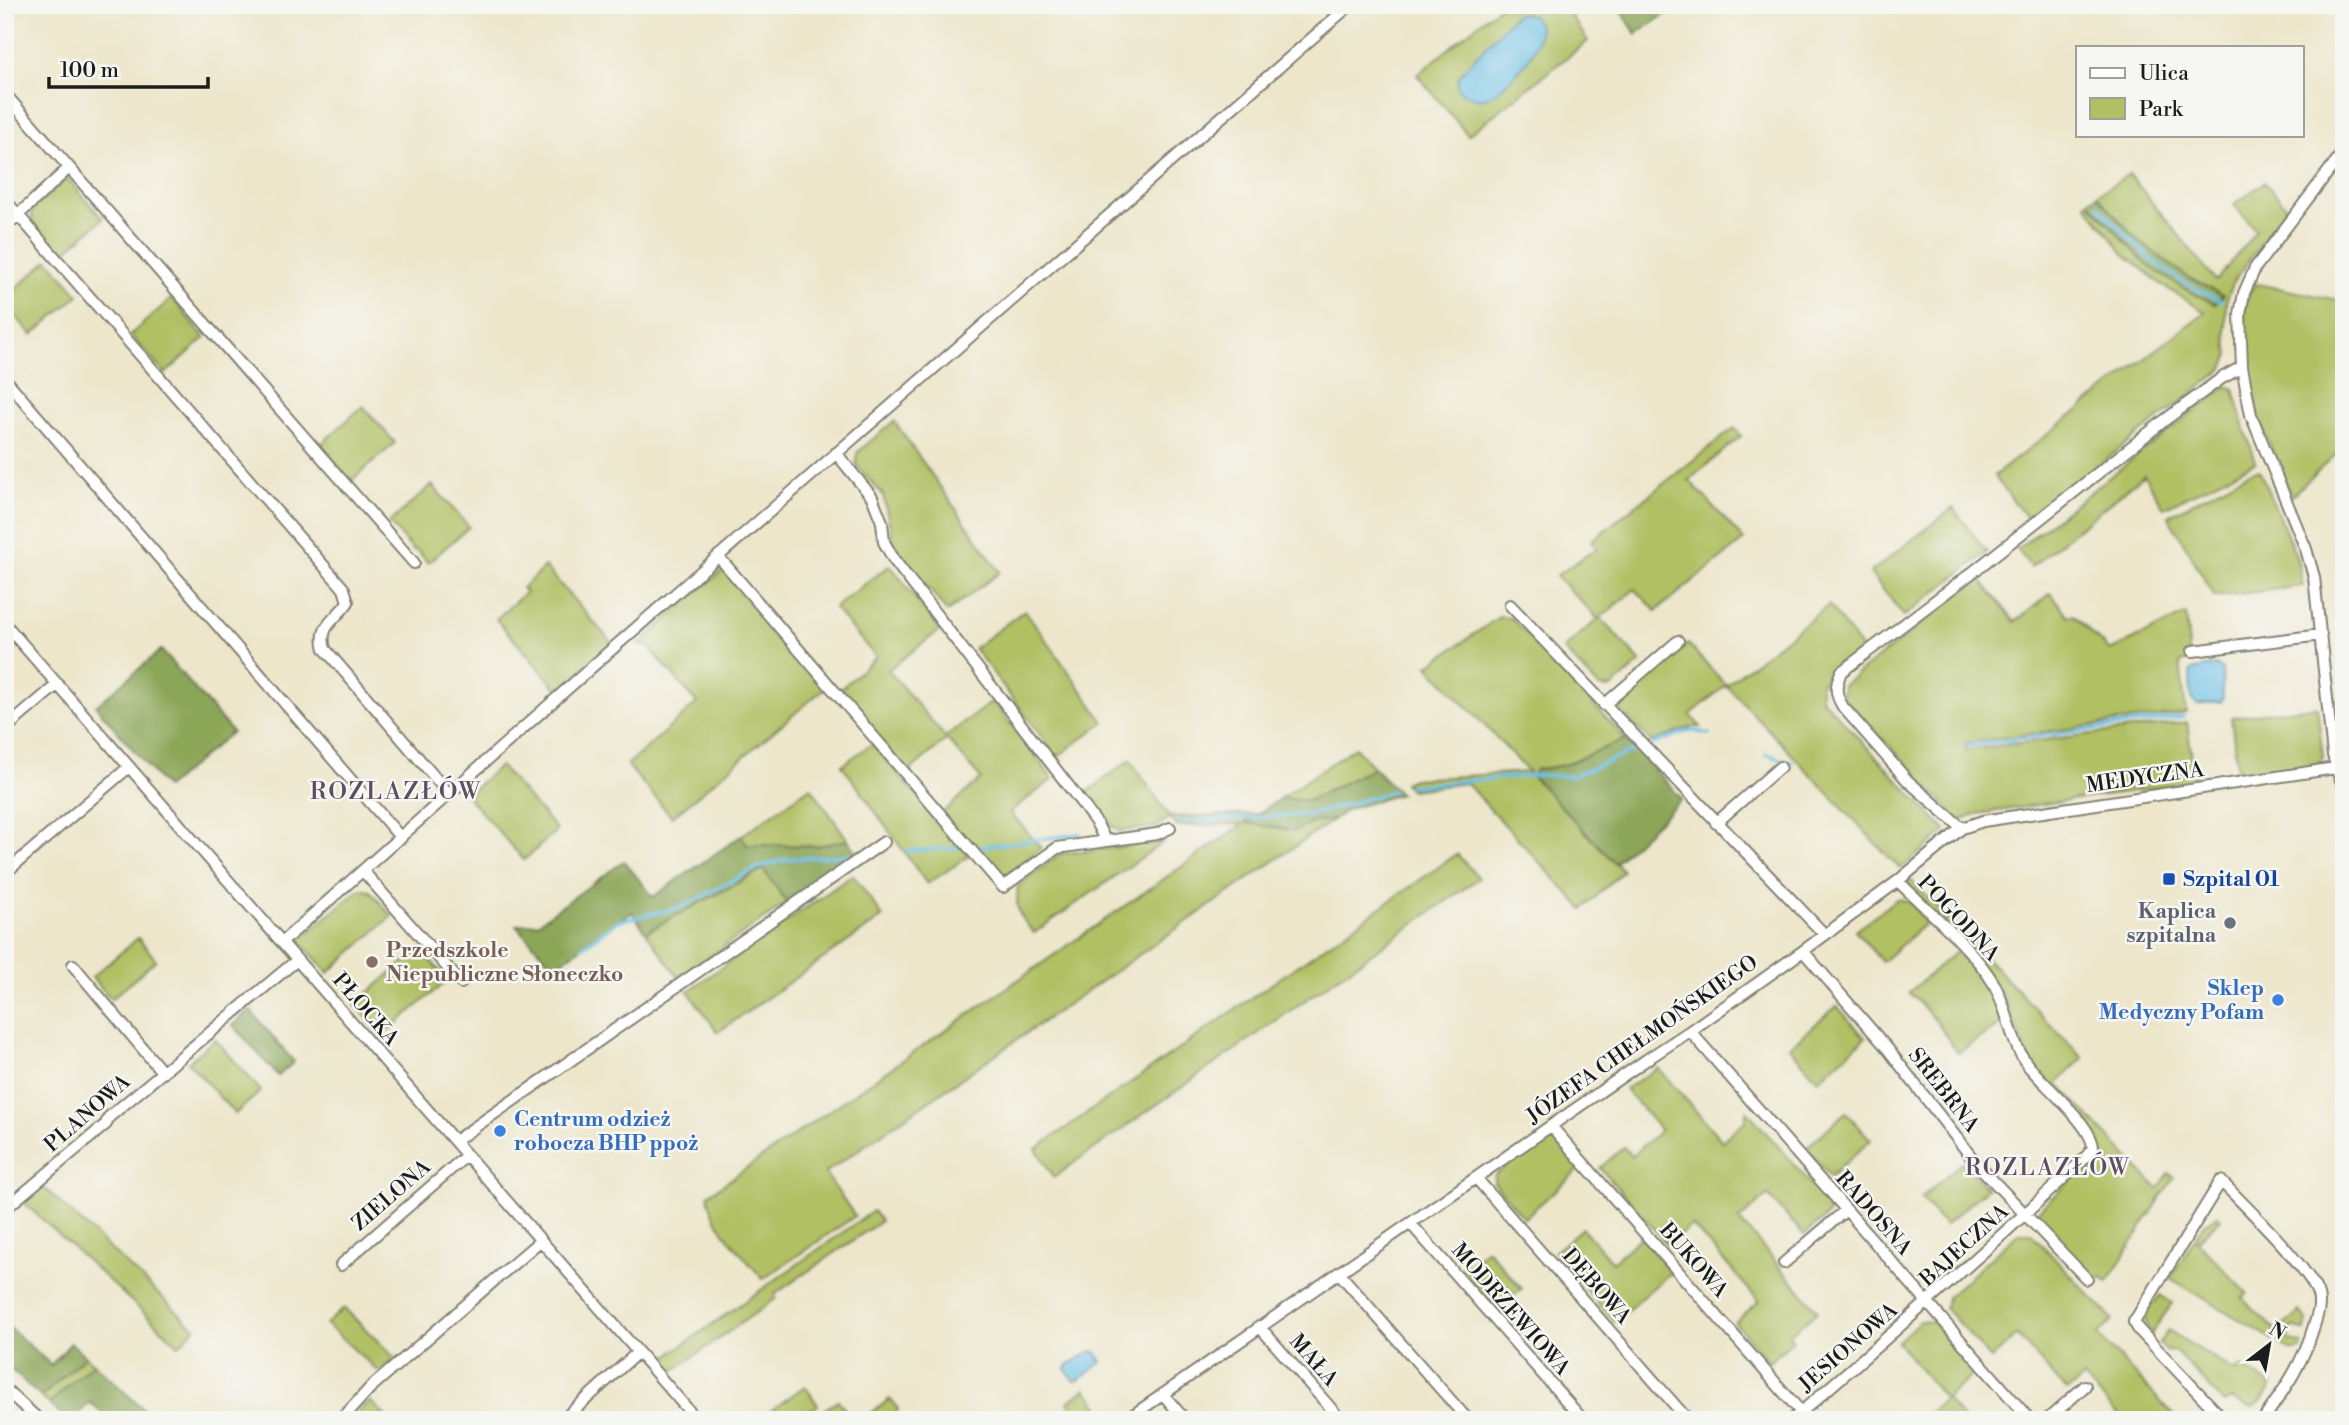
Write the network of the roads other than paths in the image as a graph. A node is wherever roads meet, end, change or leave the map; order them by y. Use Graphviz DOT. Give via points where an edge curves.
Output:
graph roads {
  1 [pos="1350,5"];
  2 [pos="5,94"];
  3 [pos="2344,151"];
  4 [pos="69,168"];
  5 [pos="5,200"];
  6 [pos="18,215"];
  7 [pos="5,227"];
  8 [pos="2242,367"];
  9 [pos="5,379"];
  10 [pos="836,453"];
  11 [pos="718,556"];
  12 [pos="414,563"];
  13 [pos="1510,605"];
  14 [pos="5,624"];
  15 [pos="2321,635"];
  16 [pos="1678,641"];
  17 [pos="2193,651"];
  18 [pos="58,684"];
  19 [pos="1604,705"];
  20 [pos="5,729"];
  21 [pos="129,767"];
  22 [pos="1780,767"];
  23 [pos="2336,768"];
  24 [pos="2344,786"];
  25 [pos="449,794"];
  26 [pos="1716,822"];
  27 [pos="1170,828"];
  28 [pos="1962,828"];
  29 [pos="401,838"];
  30 [pos="1105,840"];
  31 [pos="884,842"];
  32 [pos="363,871"];
  33 [pos="5,873"];
  34 [pos="1898,881"];
  35 [pos="1825,935"];
  36 [pos="282,942"];
  37 [pos="1803,951"];
  38 [pos="298,960"];
  39 [pos="73,965"];
  40 [pos="461,983"];
  41 [pos="1690,1031"];
  42 [pos="163,1073"];
  43 [pos="1551,1126"];
  44 [pos="455,1141"];
  45 [pos="467,1155"];
  46 [pos="1476,1178"];
  47 [pos="5,1209"];
  48 [pos="1846,1210"];
  49 [pos="2026,1214"];
  50 [pos="1411,1224"];
  51 [pos="541,1240"];
  52 [pos="1784,1263"];
  53 [pos="341,1265"];
  54 [pos="1339,1273"];
  55 [pos="2087,1279"];
  56 [pos="1928,1303"];
  57 [pos="1259,1326"];
  58 [pos="638,1352"];
  59 [pos="2085,1386"];
  60 [pos="5,1389"];
  61 [pos="1163,1394"];
  62 [pos="1801,1417"];
  63 [pos="40,1420"];
  64 [pos="341,1420"];
  65 [pos="564,1420"];
  66 [pos="697,1420"];
  67 [pos="1126,1420"];
  68 [pos="1185,1420"];
  69 [pos="1341,1420"];
  70 [pos="1468,1420"];
  71 [pos="1583,1420"];
  72 [pos="1688,1420"];
  73 [pos="2030,1420"];
  74 [pos="2047,1420"];
  75 [pos="2224,1420"];
  76 [pos="2263,1420"];
  1 -- 10 [label="street"];
  2 -- 4 [label="street"];
  3 -- 8 [label="street" via="2248,281 2239,314"];
  4 -- 6 [label="street"];
  4 -- 12 [label="street"];
  5 -- 6 [label="street"];
  6 -- 7 [label="street"];
  6 -- 25 [label="street" via="344,589 348,603 326,626 325,649"];
  8 -- 15 [label="street" via="2251,415 2314,577"];
  8 -- 28 [label="street" via="2165,420 1841,672 1836,696 1843,707 1908,781"];
  9 -- 29 [label="street"];
  10 -- 11 [label="street"];
  10 -- 30 [label="street" via="872,496 884,542 894,560"];
  11 -- 25 [label="street"];
  11 -- 30 [label="street" via="1003,887 1057,848"];
  13 -- 19 [label="street"];
  14 -- 18 [label="street, PŁOCKA"];
  15 -- 17 [label="street"];
  15 -- 23 [label="street"];
  16 -- 19 [label="street"];
  18 -- 20 [label="street"];
  18 -- 21 [label="street, PŁOCKA"];
  19 -- 26 [label="street"];
  21 -- 33 [label="street"];
  21 -- 36 [label="street, PŁOCKA"];
  22 -- 26 [label="street"];
  23 -- 24 [label="street"];
  23 -- 28 [label="street, MEDYCZNA" via="1983,821"];
  25 -- 29 [label="street"];
  26 -- 35 [label="street"];
  27 -- 30 [label="street" via="1157,834"];
  28 -- 34 [label="street, JÓZEFA CHEŁMOŃSKIEGO"];
  29 -- 32 [label="street"];
  31 -- 44 [label="street"];
  32 -- 36 [label="street"];
  32 -- 40 [label="street"];
  34 -- 35 [label="street, JÓZEFA CHEŁMOŃSKIEGO"];
  34 -- 49 [label="street, POGODNA" via="1987,975 2020,1053 2093,1141 2087,1156"];
  35 -- 37 [label="street, JÓZEFA CHEŁMOŃSKIEGO"];
  36 -- 38 [label="street, PŁOCKA"];
  37 -- 41 [label="street, JÓZEFA CHEŁMOŃSKIEGO"];
  37 -- 49 [label="street, SREBRNA" via="1887,1048 1976,1163"];
  38 -- 42 [label="street, PLANOWA"];
  38 -- 44 [label="street, PŁOCKA"];
  39 -- 42 [label="street, PLANOWA"];
  41 -- 43 [label="street, JÓZEFA CHEŁMOŃSKIEGO"];
  41 -- 48 [label="street, RADOSNA"];
  42 -- 47 [label="street, PLANOWA"];
  43 -- 46 [label="street, JÓZEFA CHEŁMOŃSKIEGO"];
  43 -- 62 [label="street, BUKOWA"];
  44 -- 45 [label="street, PŁOCKA"];
  45 -- 51 [label="street, PŁOCKA"];
  45 -- 53 [label="street, ZIELONA"];
  46 -- 50 [label="street, JÓZEFA CHEŁMOŃSKIEGO"];
  46 -- 72 [label="street, DĘBOWA"];
  48 -- 52 [label="street"];
  48 -- 56 [label="street, RADOSNA"];
  49 -- 55 [label="street, SREBRNA"];
  49 -- 56 [label="street, BAJECZNA"];
  50 -- 54 [label="street, JÓZEFA CHEŁMOŃSKIEGO"];
  50 -- 71 [label="street, MODRZEWIOWA"];
  51 -- 58 [label="street, PŁOCKA"];
  51 -- 64 [label="street" via="370,1388"];
  54 -- 57 [label="street, JÓZEFA CHEŁMOŃSKIEGO"];
  54 -- 70 [label="street"];
  56 -- 62 [label="street, JESIONOWA"];
  56 -- 73 [label="street, RADOSNA"];
  57 -- 61 [label="street, JÓZEFA CHEŁMOŃSKIEGO"];
  57 -- 69 [label="street, MAŁA"];
  58 -- 65 [label="street"];
  58 -- 66 [label="street, PŁOCKA"];
  59 -- 74 [label="street"];
  60 -- 63 [label="street"];
  61 -- 67 [label="street, JÓZEFA CHEŁMOŃSKIEGO"];
  61 -- 68 [label="street"];
  75 -- 76 [label="street" via="2134,1322 2221,1181 2304,1270 2318,1293 2320,1307 2308,1346 2293,1378"];
}
